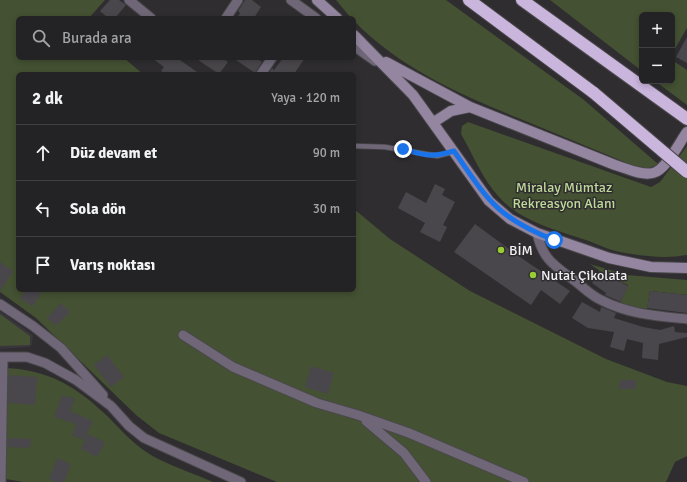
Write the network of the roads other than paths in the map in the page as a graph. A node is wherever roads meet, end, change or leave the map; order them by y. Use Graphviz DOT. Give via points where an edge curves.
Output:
graph roads {
  1 [pos="129,0"];
  2 [pos="238,0"];
  3 [pos="291,0"];
  4 [pos="317,0"];
  5 [pos="469,0"];
  6 [pos="522,0"];
  7 [pos="303,14"];
  8 [pos="149,16"];
  9 [pos="227,16"];
  10 [pos="335,16"];
  11 [pos="356,36"];
  12 [pos="356,47"];
  13 [pos="377,57"];
  14 [pos="271,60"];
  15 [pos="262,72"];
  16 [pos="396,76"];
  17 [pos="470,107"];
  18 [pos="687,119"];
  19 [pos="434,122"];
  20 [pos="687,132"];
  21 [pos="356,146"];
  22 [pos="454,151"];
  23 [pos="687,172"];
  24 [pos="537,233"];
  25 [pos="687,268"];
  26 [pos="0,304"];
  27 [pos="687,319"];
  28 [pos="182,335"];
  29 [pos="1,357"];
  30 [pos="111,406"];
  31 [pos="358,415"];
  32 [pos="1,482"];
  33 [pos="241,482"];
  34 [pos="426,482"];
  35 [pos="524,482"];
  1 -- 8 [label="street"];
  2 -- 9 [label="street"];
  3 -- 7 [label="street"];
  4 -- 10 [label="main road"];
  5 -- 23 [label="highway, bridge" via="594,94"];
  6 -- 18 [label="highway"];
  11 -- 13 [label="main road"];
  12 -- 16 [label="street"];
  13 -- 16 [label="main road"];
  13 -- 17 [label="main road"];
  14 -- 15 [label="street"];
  16 -- 19 [label="main road"];
  17 -- 19 [label="main road" via="451,112"];
  17 -- 20 [label="main road" via="616,165 647,173 652,173 663,166"];
  19 -- 22 [label="main road"];
  21 -- 22 [label="lane" via="391,147 437,156"];
  22 -- 24 [label="main road" via="494,206"];
  24 -- 25 [label="main road" via="632,264"];
  24 -- 27 [label="street" via="540,247 551,262 599,299 647,315"];
  26 -- 30 [label="street" via="61,348"];
  28 -- 31 [label="street" via="233,366 318,403"];
  29 -- 30 [label="street" via="27,357 45,363 76,380"];
  29 -- 32 [label="street"];
  30 -- 33 [label="street" via="144,438"];
  31 -- 34 [label="street" via="404,453"];
  31 -- 35 [label="street" via="409,433"];
}
